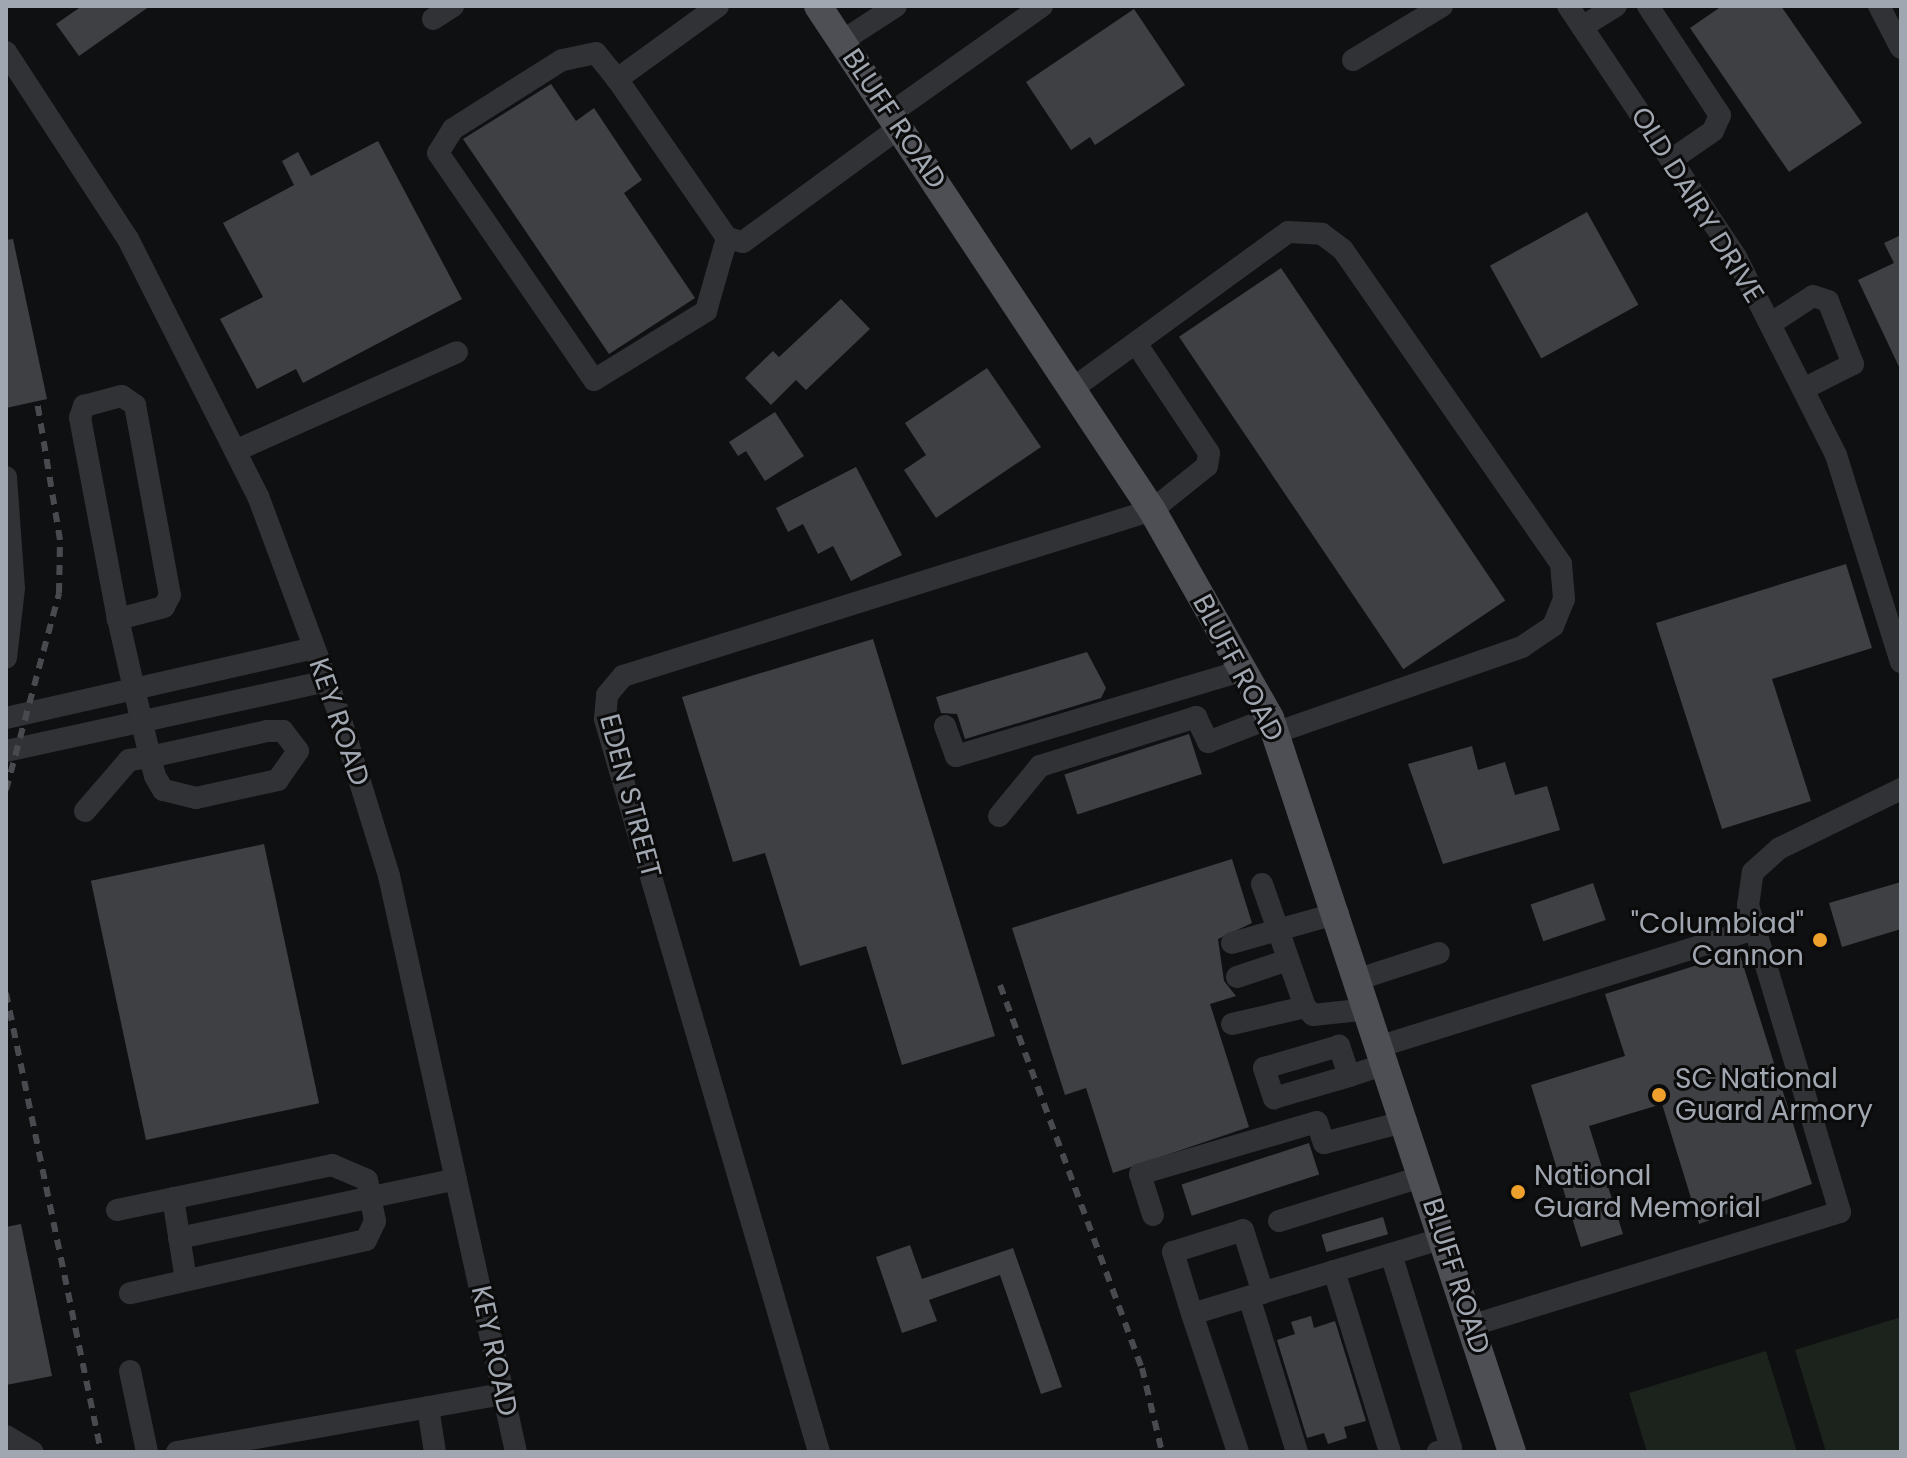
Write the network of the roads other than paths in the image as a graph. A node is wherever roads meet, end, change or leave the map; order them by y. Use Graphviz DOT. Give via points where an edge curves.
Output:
graph roads {
  1 [pos="453,6"];
  2 [pos="718,6"];
  3 [pos="818,6"];
  4 [pos="896,6"];
  5 [pos="1442,6"];
  6 [pos="1568,6"];
  7 [pos="1616,6"];
  8 [pos="1648,6"];
  9 [pos="1879,6"];
  10 [pos="1037,7"];
  11 [pos="433,19"];
  12 [pos="1582,27"];
  13 [pos="842,41"];
  14 [pos="1901,48"];
  15 [pos="6,52"];
  16 [pos="1353,60"];
  17 [pos="617,79"];
  18 [pos="895,120"];
  19 [pos="1671,160"];
  20 [pos="727,238"];
  21 [pos="1770,324"];
  22 [pos="1136,343"];
  23 [pos="457,352"];
  24 [pos="1072,389"];
  25 [pos="1803,389"];
  26 [pos="235,451"];
  27 [pos="6,477"];
  28 [pos="1152,510"];
  29 [pos="118,619"];
  30 [pos="314,648"];
  31 [pos="6,658"];
  32 [pos="1901,662"];
  33 [pos="1244,670"];
  34 [pos="326,681"];
  35 [pos="135,693"];
  36 [pos="6,718"];
  37 [pos="141,720"];
  38 [pos="1273,725"];
  39 [pos="945,726"];
  40 [pos="6,751"];
  41 [pos="150,757"];
  42 [pos="1901,789"];
  43 [pos="85,811"];
  44 [pos="999,816"];
  45 [pos="1262,884"];
  46 [pos="1338,913"];
  47 [pos="1755,929"];
  48 [pos="1278,930"];
  49 [pos="1232,943"];
  50 [pos="1439,953"];
  51 [pos="1288,960"];
  52 [pos="1237,977"];
  53 [pos="1359,979"];
  54 [pos="1305,1007"];
  55 [pos="1369,1009"];
  56 [pos="1232,1024"];
  57 [pos="1384,1055"];
  58 [pos="1349,1076"];
  59 [pos="1406,1121"];
  60 [pos="1424,1176"];
  61 [pos="456,1179"];
  62 [pos="371,1197"];
  63 [pos="173,1198"];
  64 [pos="117,1210"];
  65 [pos="1153,1215"];
  66 [pos="1279,1221"];
  67 [pos="179,1238"];
  68 [pos="1444,1238"];
  69 [pos="1391,1254"];
  70 [pos="1334,1271"];
  71 [pos="186,1280"];
  72 [pos="130,1293"];
  73 [pos="1256,1295"];
  74 [pos="1192,1314"];
  75 [pos="1473,1325"];
  76 [pos="130,1371"];
  77 [pos="503,1394"];
  78 [pos="428,1407"];
  79 [pos="6,1436"];
  80 [pos="33,1452"];
  81 [pos="147,1452"];
  82 [pos="177,1452"];
  83 [pos="435,1452"];
  84 [pos="516,1452"];
  85 [pos="819,1452"];
  86 [pos="1238,1452"];
  87 [pos="1297,1452"];
  88 [pos="1390,1452"];
  89 [pos="1438,1452"];
  90 [pos="1512,1452"];
  1 -- 11 [label="street"];
  2 -- 17 [label="street"];
  3 -- 13 [label="main road, BLUFF ROAD"];
  4 -- 13 [label="street"];
  5 -- 16 [label="street"];
  6 -- 12 [label="street, OLD DAIRY DRIVE"];
  7 -- 12 [label="street"];
  8 -- 19 [label="street" via="1720,115 1713,131"];
  9 -- 14 [label="street"];
  10 -- 18 [label="street"];
  12 -- 19 [label="street, OLD DAIRY DRIVE"];
  13 -- 18 [label="main road, BLUFF ROAD"];
  15 -- 26 [label="street, KEY ROAD" via="128,239"];
  17 -- 20 [label="street"];
  17 -- 20 [label="street" via="596,53 562,60 453,129 438,153 594,380 706,311"];
  18 -- 20 [label="street" via="743,242"];
  18 -- 24 [label="main road, BLUFF ROAD"];
  19 -- 21 [label="street, OLD DAIRY DRIVE"];
  21 -- 25 [label="street, OLD DAIRY DRIVE"];
  21 -- 25 [label="street" via="1813,296 1828,301 1853,364"];
  22 -- 24 [label="street"];
  22 -- 28 [label="street" via="1209,453 1207,466"];
  22 -- 38 [label="street" via="1288,232 1322,234 1343,250 1561,564 1564,599 1553,626 1522,647"];
  23 -- 26 [label="street"];
  24 -- 28 [label="main road, BLUFF ROAD"];
  25 -- 32 [label="street, OLD DAIRY DRIVE" via="1836,455"];
  26 -- 30 [label="street, KEY ROAD"];
  27 -- 31 [label="street" via="14,588"];
  28 -- 33 [label="main road, BLUFF ROAD"];
  28 -- 85 [label="street, EDEN STREET" via="623,676 607,695 605,719"];
  29 -- 29 [label="street" via="80,418 84,406 122,396 135,405 170,595 164,607"];
  29 -- 35 [label="street"];
  30 -- 34 [label="street, KEY ROAD"];
  30 -- 35 [label="street"];
  33 -- 38 [label="main road, BLUFF ROAD"];
  33 -- 39 [label="street" via="956,756"];
  34 -- 37 [label="street"];
  34 -- 61 [label="street, KEY ROAD" via="389,876"];
  35 -- 36 [label="street"];
  35 -- 37 [label="street"];
  37 -- 40 [label="street"];
  37 -- 41 [label="street"];
  38 -- 44 [label="street" via="1208,742 1196,717 1040,766"];
  38 -- 46 [label="main road, BLUFF ROAD"];
  41 -- 41 [label="street" via="163,790 196,798 278,780 298,751 283,731 267,731"];
  41 -- 43 [label="street" via="115,769"];
  42 -- 47 [label="street" via="1780,848 1753,872 1748,906"];
  45 -- 48 [label="street"];
  46 -- 48 [label="street"];
  46 -- 53 [label="main road, BLUFF ROAD"];
  47 -- 57 [label="street"];
  47 -- 75 [label="street" via="1840,1212"];
  48 -- 49 [label="street"];
  48 -- 51 [label="street"];
  50 -- 53 [label="street"];
  51 -- 52 [label="street"];
  51 -- 54 [label="street"];
  53 -- 55 [label="main road, BLUFF ROAD"];
  54 -- 55 [label="street" via="1313,1015"];
  54 -- 56 [label="street"];
  55 -- 57 [label="main road, BLUFF ROAD"];
  57 -- 58 [label="street"];
  57 -- 59 [label="main road, BLUFF ROAD"];
  59 -- 60 [label="main road, BLUFF ROAD"];
  59 -- 65 [label="street" via="1324,1143 1317,1122 1140,1174"];
  60 -- 66 [label="street"];
  60 -- 68 [label="main road, BLUFF ROAD"];
  61 -- 62 [label="street"];
  61 -- 77 [label="street, KEY ROAD"];
  62 -- 63 [label="street" via="361,1173 332,1165"];
  62 -- 67 [label="street"];
  62 -- 71 [label="street" via="375,1221 366,1240"];
  63 -- 64 [label="street"];
  63 -- 67 [label="street"];
  67 -- 71 [label="street"];
  68 -- 69 [label="street"];
  68 -- 75 [label="main road, BLUFF ROAD"];
  69 -- 70 [label="street"];
  69 -- 89 [label="street" via="1451,1448"];
  70 -- 73 [label="street"];
  70 -- 88 [label="street"];
  71 -- 72 [label="street"];
  73 -- 74 [label="street"];
  73 -- 74 [label="street" via="1243,1230 1173,1252"];
  73 -- 87 [label="street"];
  74 -- 86 [label="street"];
  75 -- 90 [label="main road, BLUFF ROAD"];
  76 -- 81 [label="street"];
  77 -- 78 [label="street"];
  77 -- 84 [label="street, KEY ROAD"];
  78 -- 82 [label="street"];
  78 -- 83 [label="street"];
  79 -- 80 [label="street"];
}
